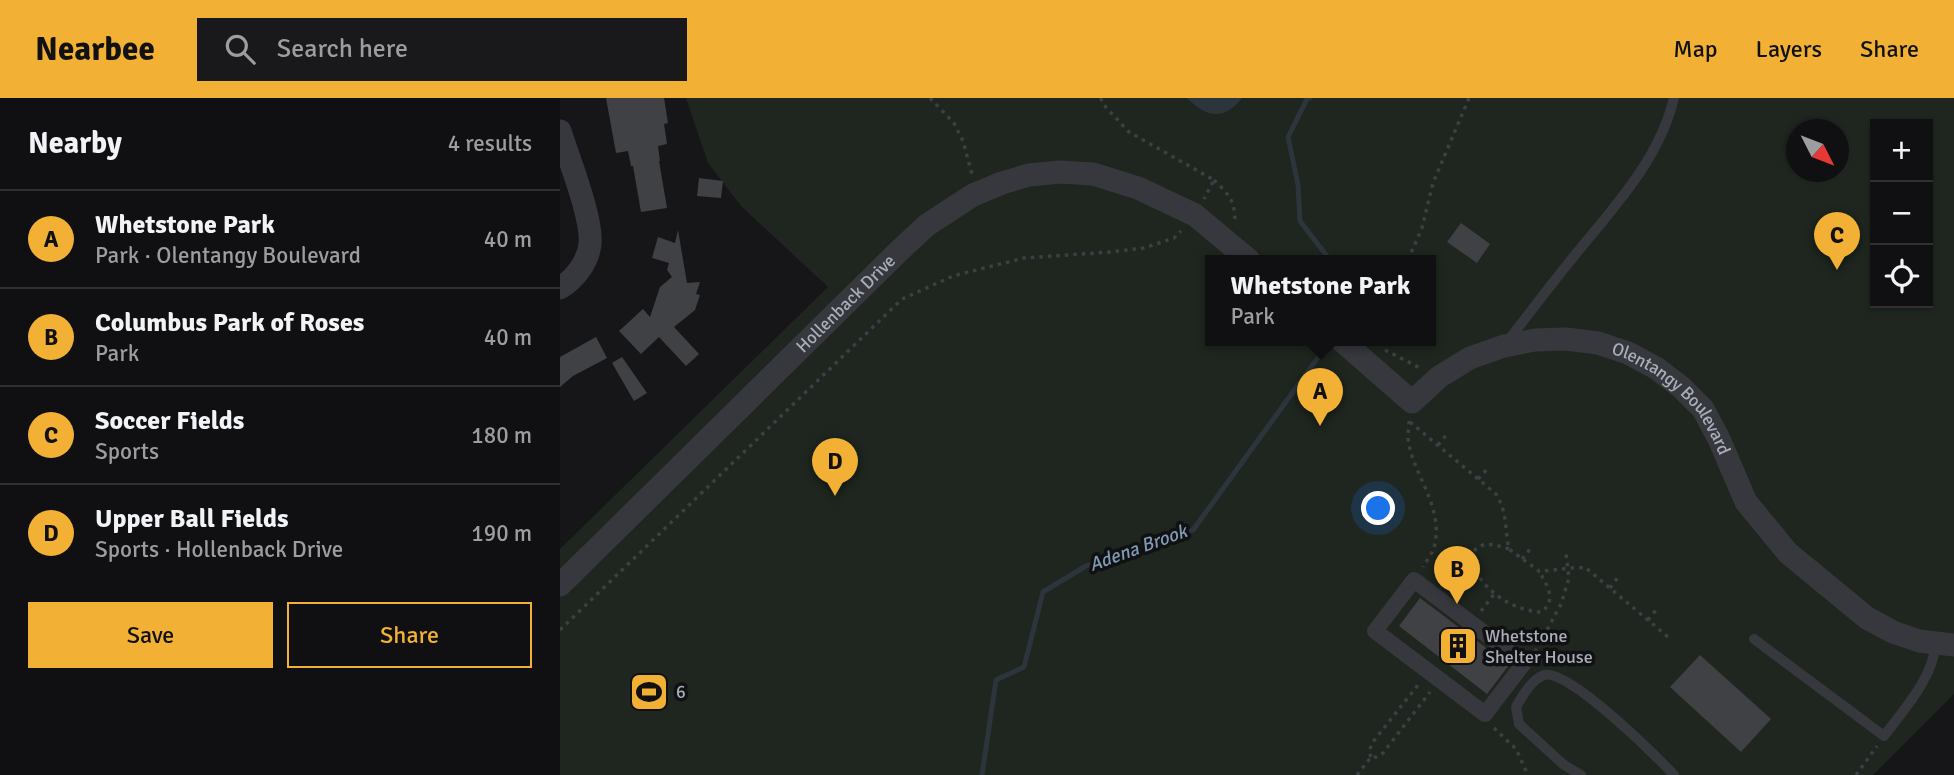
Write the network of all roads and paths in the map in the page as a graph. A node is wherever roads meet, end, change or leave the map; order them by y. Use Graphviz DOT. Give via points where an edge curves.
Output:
graph roads {
  1 [pos="930,98"];
  2 [pos="1101,98"];
  3 [pos="1469,98"];
  4 [pos="1674,98"];
  5 [pos="560,131"];
  6 [pos="1214,180"];
  7 [pos="978,193"];
  8 [pos="1195,215"];
  9 [pos="1234,229"];
  10 [pos="1243,255"];
  11 [pos="1410,255"];
  12 [pos="560,288"];
  13 [pos="1347,346"];
  14 [pos="1504,346"];
  15 [pos="1411,412"];
  16 [pos="1448,433"];
  17 [pos="1438,446"];
  18 [pos="1488,468"];
  19 [pos="1478,479"];
  20 [pos="1531,548"];
  21 [pos="1509,549"];
  22 [pos="1566,554"];
  23 [pos="1522,559"];
  24 [pos="1568,569"];
  25 [pos="1539,571"];
  26 [pos="1618,577"];
  27 [pos="1414,580"];
  28 [pos="560,585"];
  29 [pos="1609,588"];
  30 [pos="1495,593"];
  31 [pos="1488,602"];
  32 [pos="1656,610"];
  33 [pos="1648,620"];
  34 [pos="560,630"];
  35 [pos="1668,637"];
  36 [pos="1754,639"];
  37 [pos="1945,644"];
  38 [pos="1524,663"];
  39 [pos="1434,676"];
  40 [pos="1485,714"];
  41 [pos="1885,736"];
  42 [pos="1371,757"];
  43 [pos="1357,775"];
  44 [pos="1528,775"];
  45 [pos="1581,775"];
  46 [pos="1674,775"];
  47 [pos="1856,775"];
  1 -- 7 [label="path" via="954,123"];
  2 -- 6 [label="path" via="1129,132"];
  3 -- 11 [label="path" via="1433,183"];
  4 -- 14 [label="lane" via="1659,139 1635,181"];
  5 -- 12 [label="street" via="587,218 590,244 582,268"];
  6 -- 8 [label="path"];
  6 -- 9 [label="path" via="1235,206"];
  7 -- 8 [label="street, Hollenback Drive" via="1029,175 1093,174 1138,188"];
  7 -- 28 [label="street, Hollenback Drive" via="927,225"];
  8 -- 10 [label="street"];
  8 -- 34 [label="path" via="1174,238 1144,247 1024,258 953,275 902,299"];
  13 -- 15 [label="street"];
  14 -- 15 [label="street, Olentangy Boulevard" via="1470,358 1439,377"];
  14 -- 37 [label="street, Olentangy Boulevard" via="1566,339 1618,350 1656,368 1703,409 1746,502 1788,553 1867,618 1919,641"];
  15 -- 17 [label="path"];
  15 -- 27 [label="path" via="1408,437 1412,456 1429,493 1436,526 1434,549"];
  16 -- 17 [label="path"];
  17 -- 19 [label="path"];
  18 -- 19 [label="path"];
  19 -- 21 [label="path" via="1502,503"];
  20 -- 23 [label="path"];
  21 -- 23 [label="path"];
  21 -- 30 [label="path" via="1483,544 1470,558 1479,577"];
  22 -- 24 [label="path"];
  23 -- 25 [label="path"];
  24 -- 25 [label="path"];
  24 -- 29 [label="path" via="1586,568"];
  24 -- 38 [label="path" via="1560,604 1542,641"];
  25 -- 30 [label="path" via="1551,598 1542,611 1520,608"];
  26 -- 29 [label="path"];
  27 -- 38 [label="street"];
  27 -- 39 [label="street" via="1375,631"];
  29 -- 33 [label="path"];
  30 -- 31 [label="path"];
  32 -- 33 [label="path"];
  33 -- 35 [label="path"];
  36 -- 41 [label="lane"];
  37 -- 41 [label="lane"];
  38 -- 40 [label="street"];
  39 -- 40 [label="street"];
  39 -- 42 [label="path" via="1383,753"];
  39 -- 42 [label="path" via="1372,743"];
  40 -- 44 [label="path" via="1516,749"];
  41 -- 47 [label="path"];
  42 -- 43 [label="path"];
  45 -- 46 [label="lane" via="1519,724 1516,707 1535,680 1545,675 1563,678 1591,698"];
}
